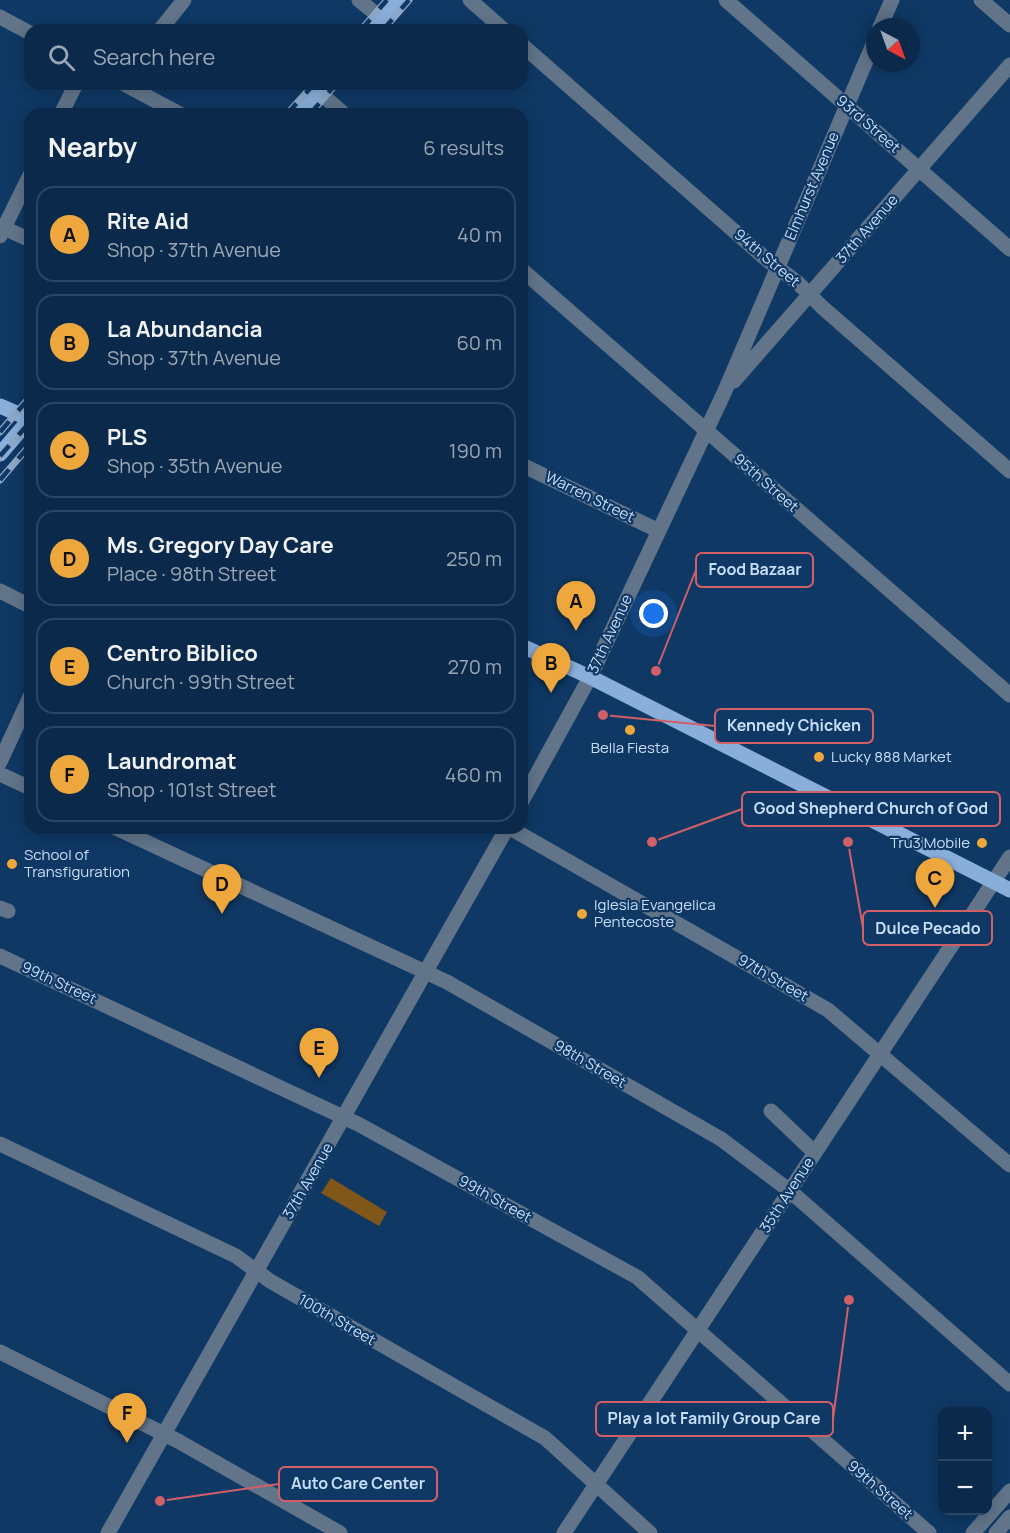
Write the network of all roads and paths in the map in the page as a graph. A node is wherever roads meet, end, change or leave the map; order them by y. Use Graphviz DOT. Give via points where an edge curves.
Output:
graph roads {
  1 [pos="183,0"];
  2 [pos="359,0"];
  3 [pos="398,0"];
  4 [pos="470,0"];
  5 [pos="726,0"];
  6 [pos="892,0"];
  7 [pos="981,0"];
  8 [pos="0,17"];
  9 [pos="884,18"];
  10 [pos="165,24"];
  11 [pos="376,24"];
  12 [pos="497,24"];
  13 [pos="1010,26"];
  14 [pos="24,30"];
  15 [pos="528,50"];
  16 [pos="866,60"];
  17 [pos="1010,65"];
  18 [pos="73,90"];
  19 [pos="135,90"];
  20 [pos="317,90"];
  21 [pos="323,90"];
  22 [pos="846,105"];
  23 [pos="64,108"];
  24 [pos="169,108"];
  25 [pos="302,108"];
  26 [pos="339,108"];
  27 [pos="919,169"];
  28 [pos="24,186"];
  29 [pos="1,230"];
  30 [pos="24,238"];
  31 [pos="1010,249"];
  32 [pos="777,267"];
  33 [pos="528,275"];
  34 [pos="809,295"];
  35 [pos="724,393"];
  36 [pos="0,406"];
  37 [pos="24,416"];
  38 [pos="24,426"];
  39 [pos="705,430"];
  40 [pos="0,454"];
  41 [pos="528,468"];
  42 [pos="1010,471"];
  43 [pos="657,530"];
  44 [pos="0,591"];
  45 [pos="24,603"];
  46 [pos="528,649"];
  47 [pos="590,677"];
  48 [pos="1010,695"];
  49 [pos="24,710"];
  50 [pos="0,762"];
  51 [pos="0,774"];
  52 [pos="24,785"];
  53 [pos="528,790"];
  54 [pos="129,834"];
  55 [pos="506,834"];
  56 [pos="520,834"];
  57 [pos="1010,857"];
  58 [pos="994,882"];
  59 [pos="1010,890"];
  60 [pos="0,956"];
  61 [pos="425,972"];
  62 [pos="881,1052"];
  63 [pos="771,1111"];
  64 [pos="344,1117"];
  65 [pos="0,1144"];
  66 [pos="815,1153"];
  67 [pos="1010,1165"];
  68 [pos="790,1191"];
  69 [pos="256,1269"];
  70 [pos="698,1330"];
  71 [pos="0,1352"];
  72 [pos="1010,1384"];
  73 [pos="162,1434"];
  74 [pos="596,1485"];
  75 [pos="1010,1491"];
  76 [pos="1010,1517"];
  77 [pos="108,1533"];
  78 [pos="340,1533"];
  79 [pos="564,1533"];
  80 [pos="650,1533"];
  81 [pos="929,1533"];
  82 [pos="973,1533"];
  83 [pos="996,1533"];
  1 -- 10 [label="street"];
  2 -- 11 [label="street"];
  3 -- 11 [label="main road"];
  4 -- 12 [label="street"];
  5 -- 22 [label="street, 93rd Street"];
  6 -- 9 [label="street"];
  7 -- 13 [label="street"];
  8 -- 14 [label="street"];
  15 -- 32 [label="street, 94th Street"];
  16 -- 22 [label="street, Elmhurst Avenue"];
  17 -- 27 [label="street, 37th Avenue"];
  18 -- 23 [label="street"];
  19 -- 24 [label="street"];
  20 -- 25 [label="main road"];
  21 -- 26 [label="street"];
  22 -- 27 [label="street, 93rd Street"];
  22 -- 32 [label="street, Elmhurst Avenue"];
  27 -- 31 [label="street, 93rd Street"];
  27 -- 34 [label="street, 37th Avenue"];
  28 -- 29 [label="street"];
  29 -- 30 [label="street"];
  32 -- 34 [label="street, 94th Street"];
  32 -- 35 [label="street, Elmhurst Avenue"];
  33 -- 39 [label="street, 95th Street"];
  34 -- 35 [label="street, 37th Avenue"];
  34 -- 42 [label="street, 94th Street"];
  35 -- 39 [label="street, Elmhurst Avenue"];
  36 -- 37 [label="main road"];
  38 -- 40 [label="main road"];
  39 -- 43 [label="street, 37th Avenue"];
  39 -- 48 [label="street, 95th Street"];
  41 -- 43 [label="street, Warren Street"];
  43 -- 47 [label="street, 37th Avenue"];
  44 -- 45 [label="street"];
  46 -- 47 [label="main road"];
  47 -- 53 [label="street, 37th Avenue"];
  47 -- 58 [label="main road"];
  49 -- 50 [label="street"];
  51 -- 52 [label="street"];
  54 -- 61 [label="street, 98th Street"];
  55 -- 61 [label="street, 37th Avenue"];
  56 -- 62 [label="street, 97th Street" via="828,1010"];
  57 -- 58 [label="street, 35th Avenue"];
  58 -- 59 [label="main road"];
  58 -- 62 [label="street, 35th Avenue"];
  60 -- 64 [label="street, 99th Street"];
  61 -- 64 [label="street, 37th Avenue"];
  61 -- 68 [label="street, 98th Street" via="721,1139"];
  62 -- 66 [label="street, 35th Avenue"];
  62 -- 67 [label="street, 97th Street"];
  63 -- 66 [label="street"];
  64 -- 69 [label="street, 37th Avenue"];
  64 -- 70 [label="street, 99th Street" via="638,1277"];
  65 -- 69 [label="street, 100th Street"];
  66 -- 68 [label="street, 35th Avenue"];
  68 -- 70 [label="street, 35th Avenue"];
  68 -- 72 [label="street, 98th Street"];
  69 -- 73 [label="street, 37th Avenue"];
  69 -- 74 [label="street, 100th Street" via="270,1281 544,1438"];
  70 -- 74 [label="street, 35th Avenue"];
  70 -- 81 [label="street, 99th Street"];
  71 -- 73 [label="street"];
  73 -- 77 [label="street, 37th Avenue"];
  73 -- 78 [label="street"];
  74 -- 79 [label="street, 35th Avenue"];
  74 -- 80 [label="street, 100th Street"];
  75 -- 82 [label="street"];
  76 -- 83 [label="street"];
}
